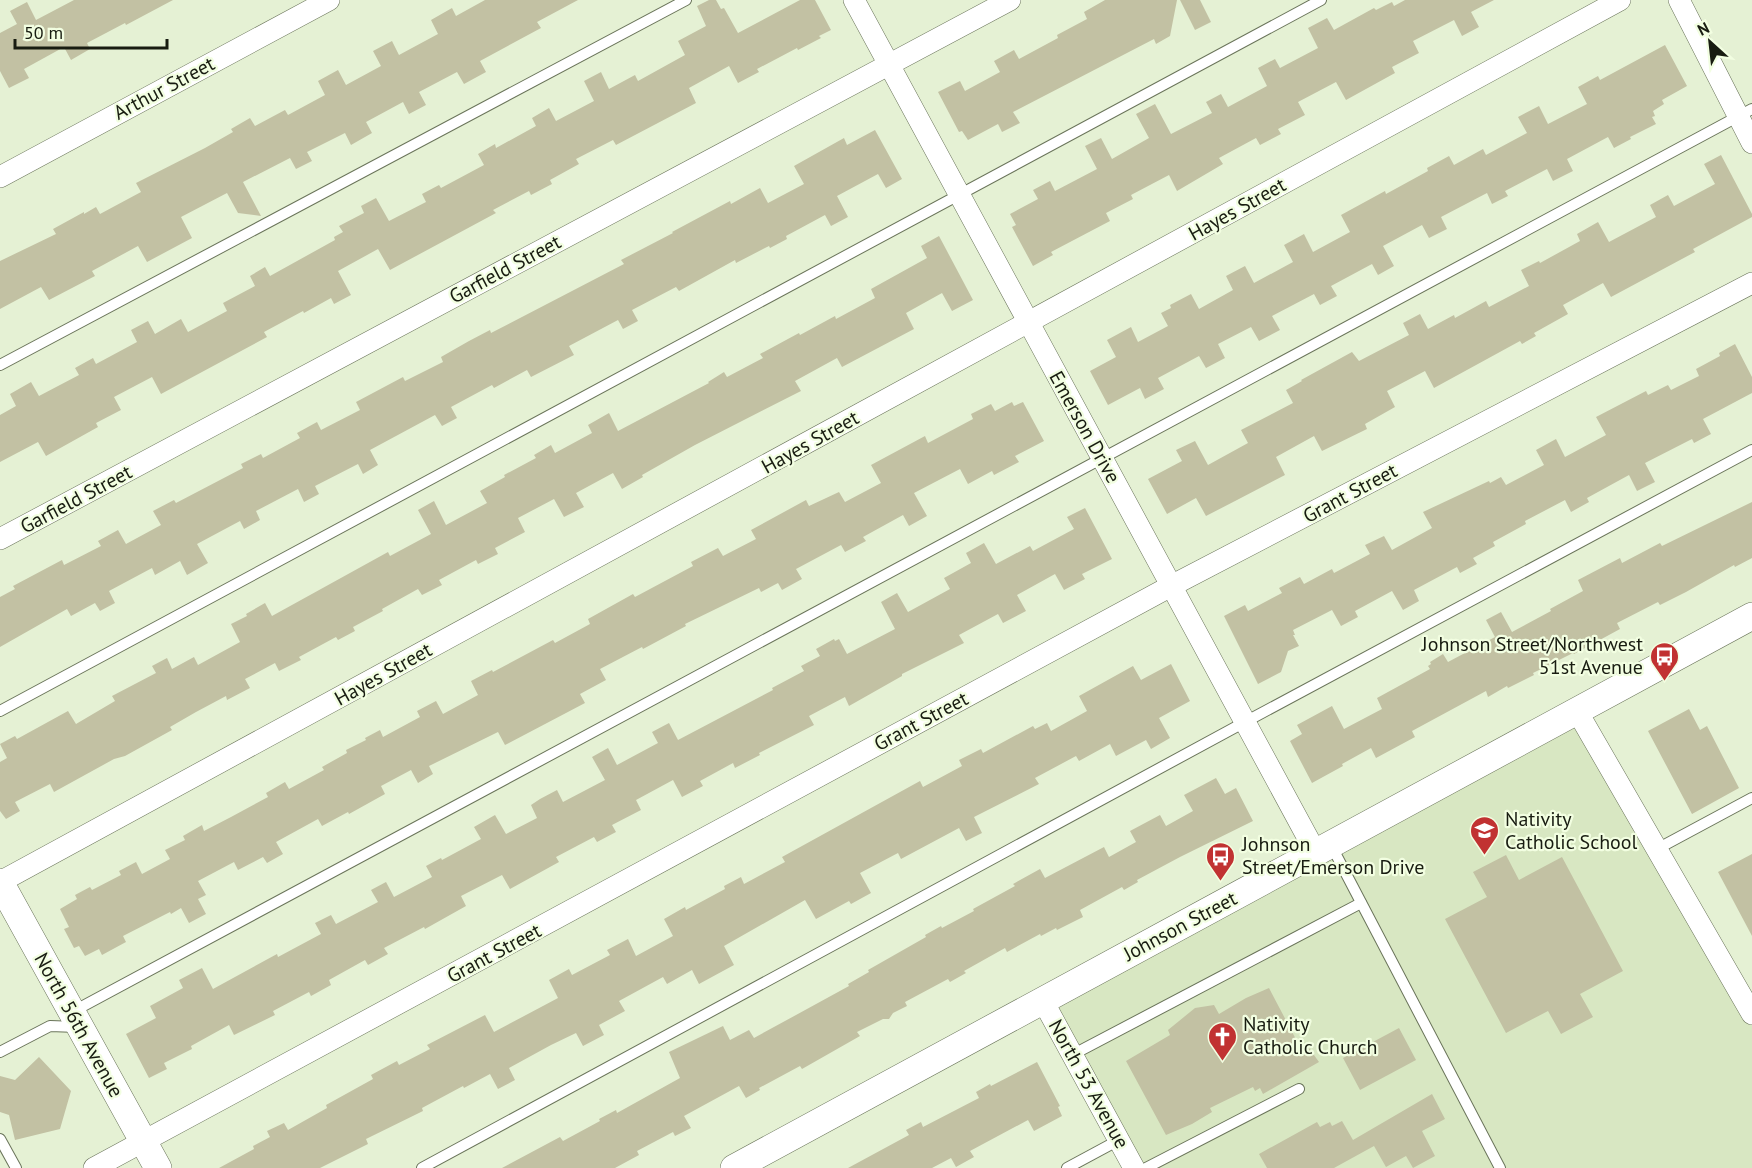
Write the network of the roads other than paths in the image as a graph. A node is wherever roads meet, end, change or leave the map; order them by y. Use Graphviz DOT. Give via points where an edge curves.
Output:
graph roads {
  1 [pos="329,0"];
  2 [pos="686,0"];
  3 [pos="854,0"];
  4 [pos="1010,0"];
  5 [pos="1322,0"];
  6 [pos="1620,0"];
  7 [pos="1679,0"];
  8 [pos="888,64"];
  9 [pos="1745,113"];
  10 [pos="1752,143"];
  11 [pos="0,177"];
  12 [pos="960,196"];
  13 [pos="1752,282"];
  14 [pos="1029,323"];
  15 [pos="0,365"];
  16 [pos="1752,450"];
  17 [pos="1102,459"];
  18 [pos="0,540"];
  19 [pos="1172,586"];
  20 [pos="1752,616"];
  21 [pos="0,711"];
  22 [pos="1577,711"];
  23 [pos="1245,722"];
  24 [pos="1752,798"];
  25 [pos="1323,849"];
  26 [pos="1657,849"];
  27 [pos="0,882"];
  28 [pos="1360,903"];
  29 [pos="1745,987"];
  30 [pos="1043,1001"];
  31 [pos="1752,1014"];
  32 [pos="76,1020"];
  33 [pos="0,1053"];
  34 [pos="1072,1054"];
  35 [pos="1299,1089"];
  36 [pos="0,1139"];
  37 [pos="1119,1140"];
  38 [pos="144,1142"];
  39 [pos="4,1156"];
  40 [pos="16,1168"];
  41 [pos="94,1168"];
  42 [pos="158,1168"];
  43 [pos="422,1168"];
  44 [pos="734,1168"];
  45 [pos="1067,1168"];
  46 [pos="1134,1168"];
  47 [pos="1146,1168"];
  48 [pos="1500,1168"];
  1 -- 11 [label="street, Arthur Street"];
  2 -- 15 [label="lane"];
  3 -- 8 [label="street, Emerson Drive"];
  4 -- 8 [label="street, Garfield Street"];
  5 -- 12 [label="lane"];
  6 -- 14 [label="street, Hayes Street"];
  7 -- 9 [label="street"];
  8 -- 12 [label="street, Emerson Drive"];
  8 -- 18 [label="street, Garfield Street"];
  9 -- 10 [label="street"];
  9 -- 17 [label="lane"];
  12 -- 14 [label="street, Emerson Drive"];
  12 -- 21 [label="lane"];
  13 -- 19 [label="street, Grant Street"];
  14 -- 17 [label="street, Emerson Drive"];
  14 -- 27 [label="street, Hayes Street"];
  16 -- 23 [label="lane"];
  17 -- 19 [label="street, Emerson Drive"];
  17 -- 32 [label="lane"];
  19 -- 23 [label="street, Emerson Drive"];
  19 -- 38 [label="street, Grant Street"];
  20 -- 22 [label="street, Johnson Street"];
  22 -- 25 [label="street, Johnson Street"];
  22 -- 26 [label="street"];
  23 -- 25 [label="street, Emerson Drive"];
  23 -- 43 [label="lane"];
  24 -- 26 [label="lane"];
  25 -- 28 [label="lane"];
  25 -- 30 [label="street, Johnson Street"];
  26 -- 29 [label="street"];
  27 -- 32 [label="street, North 56th Avenue"];
  28 -- 34 [label="lane"];
  28 -- 48 [label="lane"];
  29 -- 31 [label="street"];
  30 -- 34 [label="street, North 53 Avenue"];
  30 -- 44 [label="street, Johnson Street"];
  32 -- 33 [label="lane" via="50,1026"];
  32 -- 38 [label="street, North 56th Avenue"];
  34 -- 37 [label="street, North 53 Avenue"];
  35 -- 47 [label="lane"];
  36 -- 39 [label="lane"];
  37 -- 45 [label="lane"];
  37 -- 46 [label="street, North 53 Avenue"];
  38 -- 41 [label="street, Grant Street"];
  38 -- 42 [label="street, North 56th Avenue"];
  39 -- 40 [label="lane"];
}
